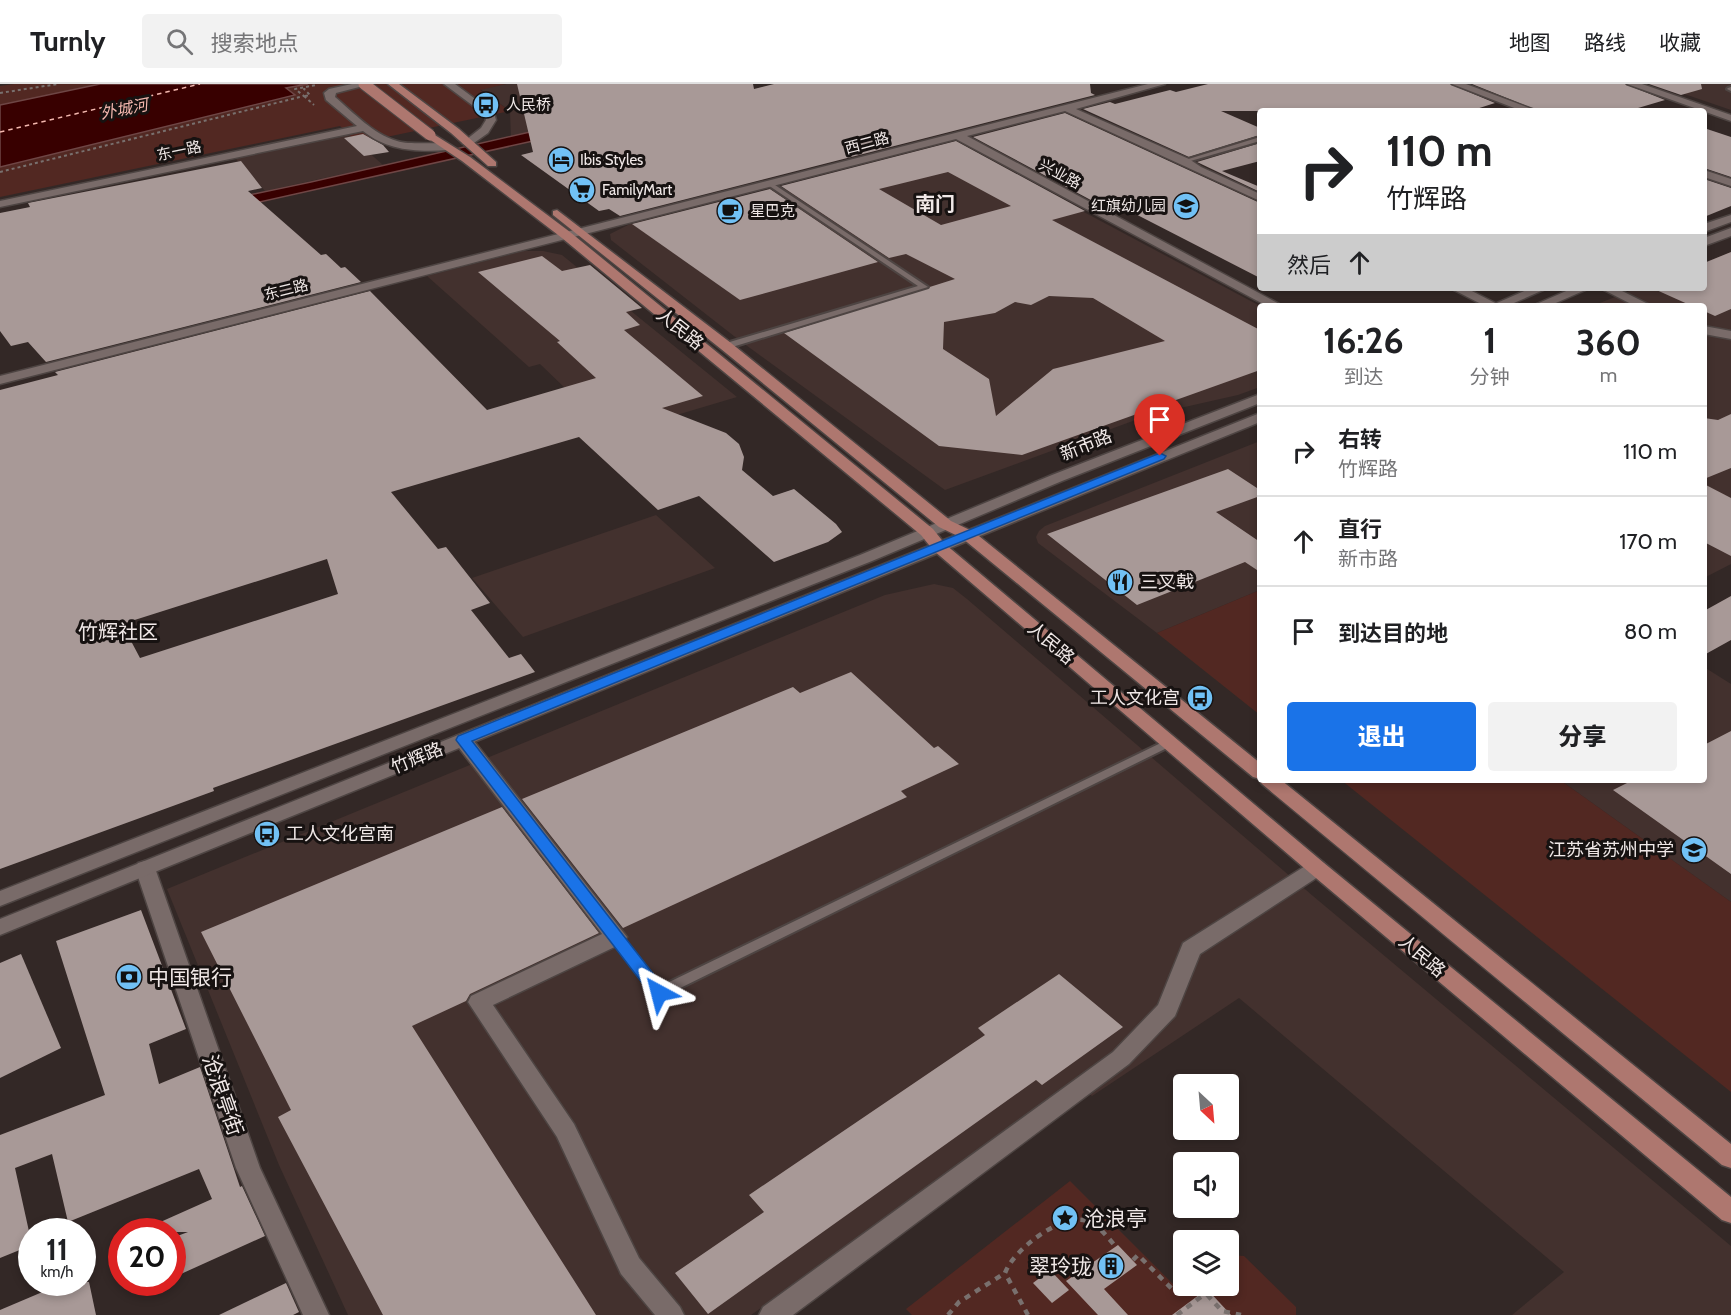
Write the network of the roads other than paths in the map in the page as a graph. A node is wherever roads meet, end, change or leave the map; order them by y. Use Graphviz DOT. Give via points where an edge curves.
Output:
graph roads {
  1 [pos="365,84"];
  2 [pos="393,84"];
  3 [pos="449,84"];
  4 [pos="1160,84"];
  5 [pos="1457,84"];
  6 [pos="1632,84"];
  7 [pos="1066,108"];
  8 [pos="1524,108"];
  9 [pos="1702,108"];
  10 [pos="1707,110"];
  11 [pos="1731,118"];
  12 [pos="363,128"];
  13 [pos="956,135"];
  14 [pos="1257,139"];
  15 [pos="467,143"];
  16 [pos="448,147"];
  17 [pos="1185,161"];
  18 [pos="1707,174"];
  19 [pos="1731,183"];
  20 [pos="770,184"];
  21 [pos="1257,197"];
  22 [pos="0,204"];
  23 [pos="1731,218"];
  24 [pos="1707,227"];
  25 [pos="581,231"];
  26 [pos="1731,232"];
  27 [pos="566,235"];
  28 [pos="1707,241"];
  29 [pos="1462,291"];
  30 [pos="1534,291"];
  31 [pos="1576,291"];
  32 [pos="1613,291"];
  33 [pos="1271,303"];
  34 [pos="1488,303"];
  35 [pos="1503,303"];
  36 [pos="1546,303"];
  37 [pos="1639,303"];
  38 [pos="1707,331"];
  39 [pos="1731,335"];
  40 [pos="726,346"];
  41 [pos="0,380"];
  42 [pos="1257,399"];
  43 [pos="1257,418"];
  44 [pos="945,524"];
  45 [pos="968,535"];
  46 [pos="933,539"];
  47 [pos="463,740"];
  48 [pos="1169,743"];
  49 [pos="1257,771"];
  50 [pos="1273,783"];
  51 [pos="145,868"];
  52 [pos="1317,868"];
  53 [pos="0,899"];
  54 [pos="0,927"];
  55 [pos="615,937"];
  56 [pos="1731,1158"];
  57 [pos="1731,1212"];
  58 [pos="316,1315"];
  59 [pos="671,1315"];
  60 [pos="772,1315"];
  1 -- 12 [label="street" via="329,93"];
  1 -- 16 [label="main road, 人民路, bridge"];
  2 -- 15 [label="main road, 人民路"];
  3 -- 15 [label="street" via="489,113 489,126"];
  4 -- 7 [label="street, 西二路"];
  5 -- 8 [label="street"];
  6 -- 9 [label="street"];
  7 -- 13 [label="street, 西二路"];
  7 -- 17 [label="street"];
  10 -- 11 [label="street"];
  12 -- 16 [label="street" via="391,144"];
  12 -- 22 [label="street, 东一路"];
  13 -- 20 [label="street, 西二路"];
  13 -- 33 [label="street, 兴业路"];
  14 -- 17 [label="lane"];
  15 -- 25 [label="main road, 人民路"];
  16 -- 27 [label="main road, 人民路"];
  17 -- 21 [label="street"];
  18 -- 19 [label="street"];
  20 -- 25 [label="street, 西二路"];
  20 -- 40 [label="lane" via="924,287"];
  23 -- 24 [label="street"];
  25 -- 27 [label="street, 东二路"];
  25 -- 40 [label="main road, 人民路"];
  26 -- 28 [label="street"];
  27 -- 41 [label="street, 东二路"];
  27 -- 46 [label="main road, 人民路"];
  29 -- 34 [label="street"];
  30 -- 35 [label="street"];
  31 -- 36 [label="street"];
  32 -- 37 [label="street"];
  38 -- 39 [label="street"];
  40 -- 44 [label="main road, 人民路"];
  42 -- 44 [label="street, 新市路"];
  43 -- 45 [label="street, 新市路"];
  44 -- 45 [label="main road, 人民路"];
  44 -- 46 [label="street, 新市路"];
  45 -- 46 [label="street, 竹辉路"];
  45 -- 49 [label="main road, 人民路"];
  46 -- 47 [label="street, 竹辉路"];
  46 -- 48 [label="main road, 人民路"];
  46 -- 53 [label="street, 竹辉路"];
  47 -- 51 [label="street, 竹辉路"];
  47 -- 55 [label="street"];
  48 -- 52 [label="main road, 人民路"];
  48 -- 55 [label="lane" via="659,993"];
  50 -- 56 [label="main road"];
  51 -- 54 [label="street, 竹辉路"];
  51 -- 58 [label="street, 沧浪亭街" via="248,1168"];
  52 -- 57 [label="main road, 人民路"];
  52 -- 60 [label="street" via="1191,950 1167,1010 1121,1058"];
  55 -- 59 [label="street" via="479,1002 566,1131 630,1266"];
}
